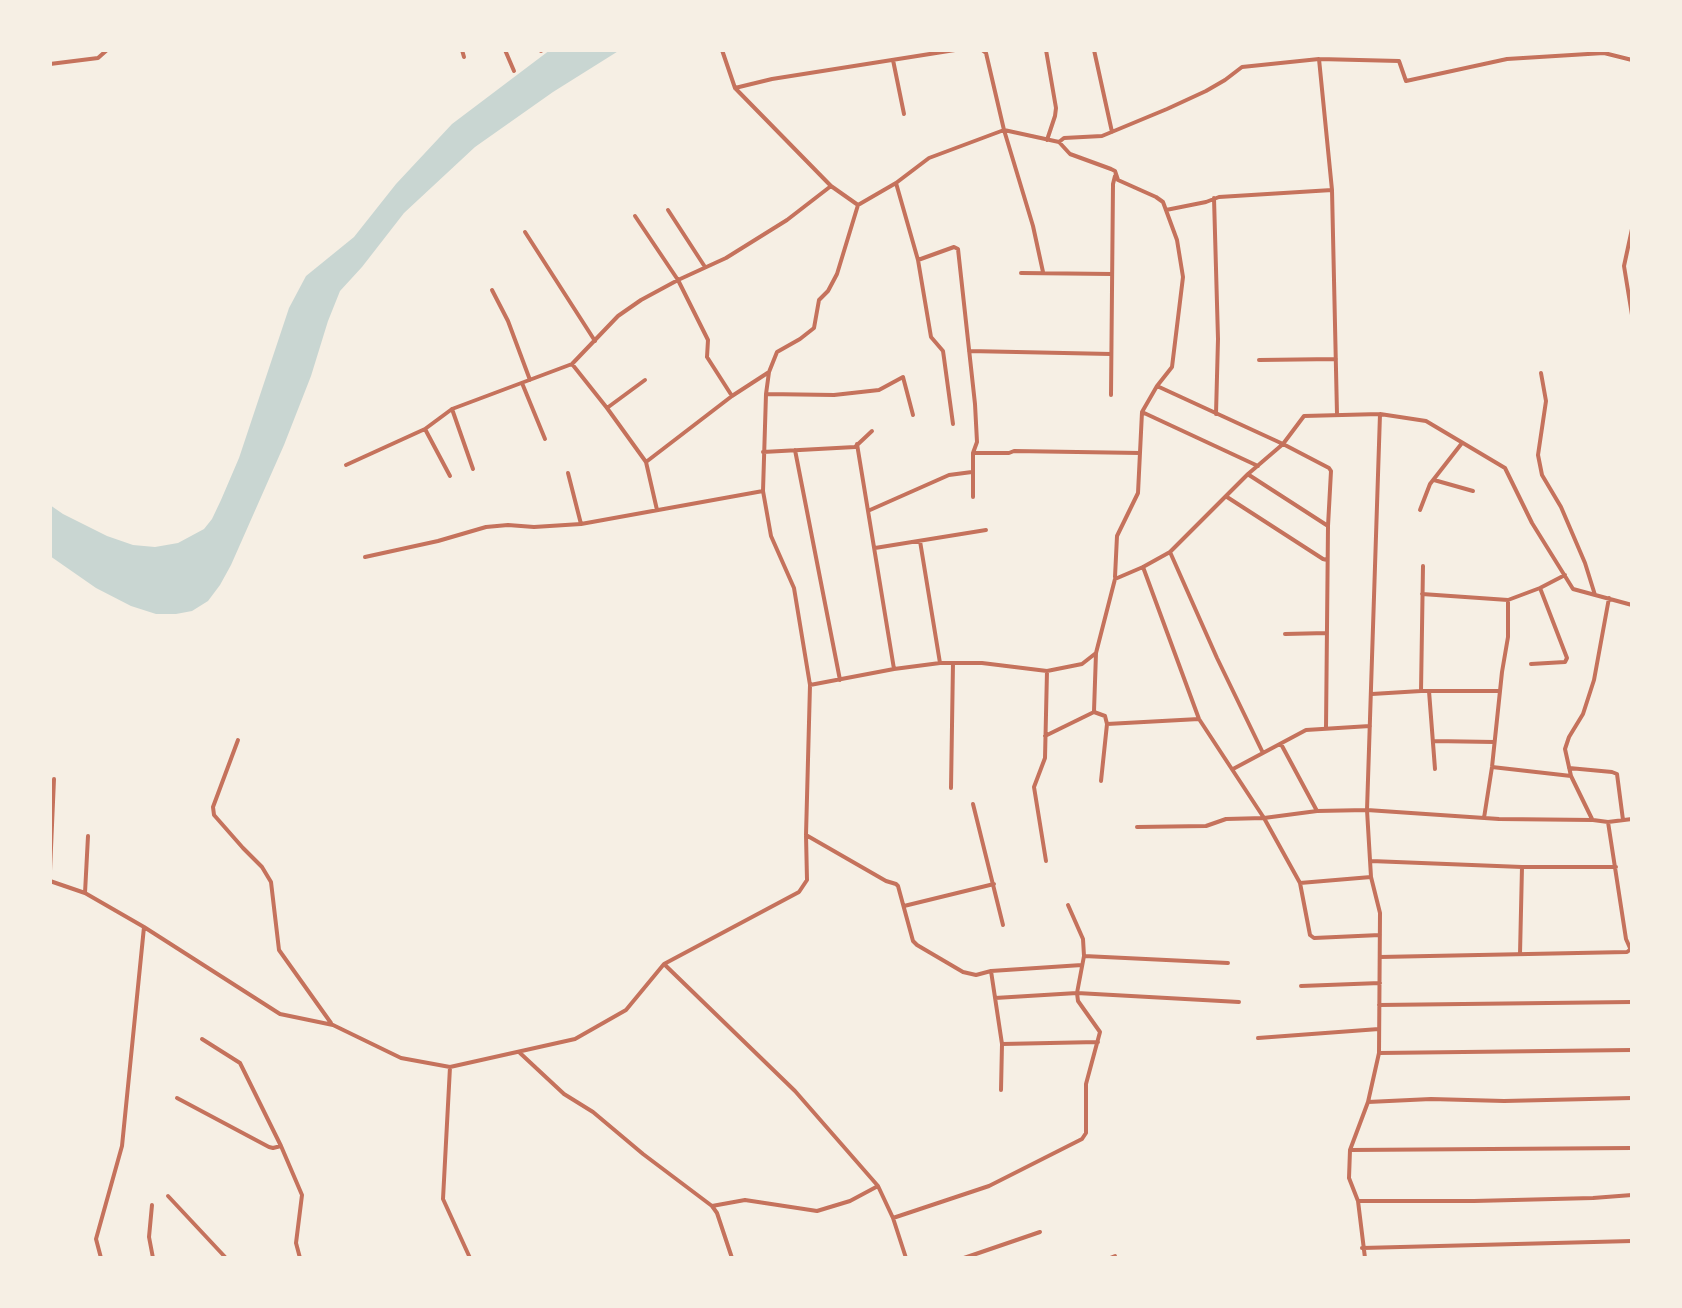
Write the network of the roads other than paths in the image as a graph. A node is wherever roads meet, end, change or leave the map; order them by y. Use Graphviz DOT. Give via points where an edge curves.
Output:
graph roads {
  1 [pos="107,50"];
  2 [pos="462,50"];
  3 [pos="505,50"];
  4 [pos="722,50"];
  5 [pos="955,50"];
  6 [pos="982,50"];
  7 [pos="1046,50"];
  8 [pos="1094,50"];
  9 [pos="464,57"];
  10 [pos="1319,59"];
  11 [pos="893,60"];
  12 [pos="1632,60"];
  13 [pos="50,64"];
  14 [pos="514,71"];
  15 [pos="735,88"];
  16 [pos="904,114"];
  17 [pos="1004,130"];
  18 [pos="1112,132"];
  19 [pos="1047,140"];
  20 [pos="1059,142"];
  21 [pos="1116,174"];
  22 [pos="896,183"];
  23 [pos="831,186"];
  24 [pos="1332,190"];
  25 [pos="1214,198"];
  26 [pos="858,205"];
  27 [pos="668,210"];
  28 [pos="1166,210"];
  29 [pos="635,216"];
  30 [pos="1632,229"];
  31 [pos="525,232"];
  32 [pos="918,260"];
  33 [pos="705,267"];
  34 [pos="1043,272"];
  35 [pos="1021,273"];
  36 [pos="1112,274"];
  37 [pos="678,280"];
  38 [pos="492,290"];
  39 [pos="1632,315"];
  40 [pos="595,341"];
  41 [pos="969,351"];
  42 [pos="1111,354"];
  43 [pos="1336,359"];
  44 [pos="1259,360"];
  45 [pos="572,364"];
  46 [pos="769,372"];
  47 [pos="1541,373"];
  48 [pos="530,380"];
  49 [pos="645,380"];
  50 [pos="522,383"];
  51 [pos="1157,386"];
  52 [pos="766,394"];
  53 [pos="1111,395"];
  54 [pos="732,396"];
  55 [pos="607,408"];
  56 [pos="452,409"];
  57 [pos="1142,412"];
  58 [pos="1216,414"];
  59 [pos="1337,414"];
  60 [pos="1380,414"];
  61 [pos="913,415"];
  62 [pos="953,424"];
  63 [pos="425,429"];
  64 [pos="872,431"];
  65 [pos="545,439"];
  66 [pos="1462,443"];
  67 [pos="857,444"];
  68 [pos="1283,444"];
  69 [pos="795,450"];
  70 [pos="763,452"];
  71 [pos="973,453"];
  72 [pos="1140,453"];
  73 [pos="646,462"];
  74 [pos="346,465"];
  75 [pos="1258,466"];
  76 [pos="473,469"];
  77 [pos="972,472"];
  78 [pos="568,473"];
  79 [pos="1248,474"];
  80 [pos="450,476"];
  81 [pos="1434,480"];
  82 [pos="763,491"];
  83 [pos="1473,491"];
  84 [pos="973,497"];
  85 [pos="1227,497"];
  86 [pos="657,510"];
  87 [pos="869,510"];
  88 [pos="1420,510"];
  89 [pos="581,524"];
  90 [pos="1328,526"];
  91 [pos="986,530"];
  92 [pos="920,541"];
  93 [pos="875,548"];
  94 [pos="1170,552"];
  95 [pos="365,557"];
  96 [pos="1327,560"];
  97 [pos="1423,566"];
  98 [pos="1143,567"];
  99 [pos="1565,575"];
  100 [pos="1115,579"];
  101 [pos="1540,588"];
  102 [pos="1422,594"];
  103 [pos="1595,595"];
  104 [pos="1609,598"];
  105 [pos="1508,600"];
  106 [pos="1632,605"];
  107 [pos="1327,633"];
  108 [pos="1285,634"];
  109 [pos="1096,653"];
  110 [pos="940,663"];
  111 [pos="953,663"];
  112 [pos="1531,664"];
  113 [pos="894,669"];
  114 [pos="1047,671"];
  115 [pos="840,680"];
  116 [pos="810,685"];
  117 [pos="1421,691"];
  118 [pos="1429,691"];
  119 [pos="1500,691"];
  120 [pos="1372,694"];
  121 [pos="1094,712"];
  122 [pos="1199,719"];
  123 [pos="1107,724"];
  124 [pos="1370,726"];
  125 [pos="1326,728"];
  126 [pos="1045,736"];
  127 [pos="238,740"];
  128 [pos="1433,741"];
  129 [pos="1494,742"];
  130 [pos="1281,744"];
  131 [pos="1263,753"];
  132 [pos="1492,767"];
  133 [pos="1569,768"];
  134 [pos="1233,769"];
  135 [pos="1435,769"];
  136 [pos="1571,776"];
  137 [pos="54,779"];
  138 [pos="1101,781"];
  139 [pos="951,788"];
  140 [pos="973,804"];
  141 [pos="1367,810"];
  142 [pos="1317,811"];
  143 [pos="1264,818"];
  144 [pos="1484,818"];
  145 [pos="1632,819"];
  146 [pos="1593,820"];
  147 [pos="1623,820"];
  148 [pos="1608,822"];
  149 [pos="1137,827"];
  150 [pos="806,835"];
  151 [pos="88,836"];
  152 [pos="1046,861"];
  153 [pos="1371,861"];
  154 [pos="1522,867"];
  155 [pos="1616,867"];
  156 [pos="50,871"];
  157 [pos="1371,877"];
  158 [pos="50,881"];
  159 [pos="1300,883"];
  160 [pos="994,884"];
  161 [pos="85,893"];
  162 [pos="1068,905"];
  163 [pos="904,906"];
  164 [pos="1003,925"];
  165 [pos="144,927"];
  166 [pos="1380,935"];
  167 [pos="1631,949"];
  168 [pos="1520,954"];
  169 [pos="1084,956"];
  170 [pos="1380,957"];
  171 [pos="1228,963"];
  172 [pos="664,964"];
  173 [pos="1083,965"];
  174 [pos="991,971"];
  175 [pos="1380,983"];
  176 [pos="1301,986"];
  177 [pos="1077,993"];
  178 [pos="995,998"];
  179 [pos="1239,1002"];
  180 [pos="1632,1002"];
  181 [pos="1379,1005"];
  182 [pos="333,1025"];
  183 [pos="1379,1029"];
  184 [pos="1258,1038"];
  185 [pos="202,1039"];
  186 [pos="1098,1042"];
  187 [pos="1002,1044"];
  188 [pos="1632,1050"];
  189 [pos="519,1053"];
  190 [pos="1379,1053"];
  191 [pos="450,1067"];
  192 [pos="1001,1090"];
  193 [pos="177,1098"];
  194 [pos="1632,1098"];
  195 [pos="1368,1102"];
  196 [pos="281,1146"];
  197 [pos="1632,1148"];
  198 [pos="1350,1150"];
  199 [pos="878,1186"];
  200 [pos="1632,1195"];
  201 [pos="168,1196"];
  202 [pos="1358,1201"];
  203 [pos="152,1205"];
  204 [pos="712,1206"];
  205 [pos="893,1218"];
  206 [pos="1040,1232"];
  207 [pos="1632,1241"];
  208 [pos="1362,1248"];
  209 [pos="101,1258"];
  210 [pos="153,1258"];
  211 [pos="226,1258"];
  212 [pos="300,1258"];
  213 [pos="470,1258"];
  214 [pos="732,1258"];
  215 [pos="906,1258"];
  216 [pos="964,1258"];
  217 [pos="1365,1258"];
  1 -- 13 [label="street" via="98,58"];
  2 -- 9 [label="street"];
  3 -- 14 [label="street"];
  4 -- 15 [label="street"];
  5 -- 11 [label="street"];
  6 -- 17 [label="street"];
  7 -- 19 [label="street" via="1056,108"];
  8 -- 18 [label="street"];
  10 -- 12 [label="street" via="1399,61 1406,81 1507,59 1604,53"];
  10 -- 18 [label="street" via="1242,67 1206,91"];
  10 -- 24 [label="street"];
  11 -- 15 [label="street"];
  11 -- 16 [label="street"];
  15 -- 23 [label="street"];
  17 -- 19 [label="street"];
  17 -- 22 [label="street" via="929,158"];
  17 -- 34 [label="street"];
  18 -- 20 [label="street"];
  19 -- 20 [label="street"];
  20 -- 21 [label="street" via="1070,154"];
  21 -- 28 [label="street" via="1118,180 1163,202"];
  21 -- 36 [label="street"];
  22 -- 26 [label="street"];
  22 -- 32 [label="street"];
  23 -- 26 [label="street"];
  23 -- 33 [label="street" via="787,220"];
  24 -- 25 [label="street"];
  24 -- 43 [label="street"];
  25 -- 28 [label="street"];
  25 -- 58 [label="street"];
  26 -- 46 [label="street" via="837,274 819,300 814,328 777,352"];
  27 -- 33 [label="street"];
  28 -- 51 [label="street" via="1183,277 1172,367"];
  29 -- 37 [label="street"];
  30 -- 39 [label="street" via="1624,266"];
  31 -- 40 [label="street"];
  32 -- 41 [label="street" via="958,249"];
  32 -- 62 [label="street" via="931,337 943,351"];
  33 -- 37 [label="street"];
  34 -- 35 [label="street"];
  34 -- 36 [label="street"];
  36 -- 42 [label="street"];
  37 -- 40 [label="street" via="618,316"];
  37 -- 54 [label="street" via="708,340 707,357"];
  38 -- 48 [label="street"];
  40 -- 45 [label="street"];
  41 -- 42 [label="street"];
  41 -- 71 [label="street" via="977,442"];
  42 -- 53 [label="street"];
  43 -- 44 [label="street"];
  43 -- 59 [label="street"];
  45 -- 48 [label="street"];
  45 -- 55 [label="street"];
  46 -- 52 [label="street"];
  46 -- 54 [label="street"];
  47 -- 103 [label="street" via="1546,401 1538,455 1542,475 1561,507"];
  48 -- 50 [label="street"];
  49 -- 55 [label="street"];
  50 -- 56 [label="street"];
  50 -- 65 [label="street"];
  51 -- 57 [label="street"];
  51 -- 58 [label="street"];
  52 -- 61 [label="street" via="879,390 903,377"];
  52 -- 70 [label="street"];
  54 -- 73 [label="street"];
  55 -- 73 [label="street"];
  56 -- 63 [label="street"];
  56 -- 76 [label="street"];
  57 -- 72 [label="street"];
  57 -- 75 [label="street"];
  58 -- 68 [label="street"];
  59 -- 60 [label="street"];
  59 -- 68 [label="street" via="1304,416"];
  60 -- 66 [label="street" via="1426,421"];
  60 -- 120 [label="street"];
  63 -- 74 [label="street"];
  63 -- 80 [label="street"];
  64 -- 67 [label="street"];
  66 -- 81 [label="street"];
  66 -- 99 [label="street" via="1505,468"];
  67 -- 69 [label="street"];
  67 -- 87 [label="street"];
  68 -- 75 [label="street"];
  68 -- 90 [label="street" via="1331,471"];
  69 -- 70 [label="street"];
  69 -- 115 [label="street"];
  70 -- 82 [label="street"];
  71 -- 72 [label="street"];
  71 -- 77 [label="street"];
  72 -- 100 [label="street" via="1138,493 1117,536"];
  73 -- 86 [label="street"];
  75 -- 79 [label="street"];
  77 -- 84 [label="street"];
  77 -- 87 [label="street" via="949,475"];
  78 -- 89 [label="street"];
  79 -- 85 [label="street"];
  79 -- 90 [label="street"];
  81 -- 83 [label="street"];
  81 -- 88 [label="street"];
  82 -- 86 [label="street"];
  82 -- 116 [label="street" via="771,536 794,588"];
  85 -- 94 [label="street"];
  85 -- 96 [label="street"];
  86 -- 89 [label="street"];
  87 -- 93 [label="street"];
  89 -- 95 [label="street" via="486,527"];
  90 -- 96 [label="street"];
  91 -- 92 [label="street"];
  92 -- 93 [label="street"];
  92 -- 110 [label="street"];
  93 -- 113 [label="street"];
  94 -- 98 [label="street"];
  94 -- 131 [label="street"];
  96 -- 107 [label="street"];
  97 -- 102 [label="street"];
  98 -- 100 [label="street"];
  98 -- 122 [label="street"];
  99 -- 101 [label="street"];
  99 -- 103 [label="street" via="1573,589"];
  100 -- 109 [label="street"];
  101 -- 105 [label="street"];
  101 -- 112 [label="street" via="1567,658"];
  102 -- 105 [label="street"];
  102 -- 117 [label="street"];
  103 -- 104 [label="street"];
  104 -- 106 [label="street"];
  104 -- 133 [label="street" via="1594,680 1565,749"];
  105 -- 119 [label="street"];
  107 -- 108 [label="street"];
  107 -- 125 [label="street"];
  109 -- 114 [label="street" via="1082,664"];
  109 -- 121 [label="street"];
  110 -- 111 [label="street"];
  110 -- 113 [label="street"];
  111 -- 114 [label="street"];
  111 -- 139 [label="street"];
  113 -- 115 [label="street"];
  114 -- 126 [label="street"];
  115 -- 116 [label="street"];
  116 -- 150 [label="street"];
  117 -- 118 [label="street"];
  117 -- 120 [label="street"];
  118 -- 119 [label="street"];
  118 -- 128 [label="street"];
  119 -- 129 [label="street"];
  120 -- 124 [label="street"];
  121 -- 123 [label="street" via="1105,716"];
  121 -- 126 [label="street"];
  122 -- 123 [label="street"];
  122 -- 134 [label="street"];
  123 -- 138 [label="street"];
  124 -- 125 [label="street"];
  124 -- 141 [label="street"];
  125 -- 130 [label="street" via="1306,730"];
  126 -- 152 [label="street" via="1045,758 1034,787"];
  127 -- 182 [label="street" via="214,815 271,882 279,950"];
  128 -- 129 [label="street"];
  128 -- 135 [label="street"];
  129 -- 132 [label="street"];
  130 -- 131 [label="street"];
  130 -- 142 [label="street"];
  131 -- 134 [label="street"];
  132 -- 136 [label="street"];
  132 -- 144 [label="street"];
  133 -- 136 [label="street"];
  133 -- 147 [label="street" via="1615,772"];
  134 -- 143 [label="street"];
  136 -- 146 [label="street"];
  137 -- 156 [label="street"];
  140 -- 160 [label="street"];
  141 -- 142 [label="street"];
  141 -- 144 [label="street"];
  141 -- 153 [label="street"];
  142 -- 143 [label="street"];
  143 -- 149 [label="street"];
  143 -- 159 [label="street"];
  144 -- 146 [label="street"];
  145 -- 147 [label="street"];
  146 -- 148 [label="street"];
  147 -- 148 [label="street"];
  148 -- 155 [label="street"];
  150 -- 163 [label="street" via="896,884"];
  150 -- 172 [label="street" via="807,880 799,892"];
  151 -- 161 [label="street"];
  153 -- 154 [label="street"];
  153 -- 157 [label="street"];
  154 -- 155 [label="street"];
  154 -- 168 [label="street"];
  155 -- 167 [label="street"];
  157 -- 159 [label="street"];
  157 -- 166 [label="street"];
  158 -- 161 [label="street"];
  159 -- 166 [label="street" via="1314,938"];
  160 -- 163 [label="street"];
  160 -- 164 [label="street"];
  161 -- 165 [label="street"];
  162 -- 169 [label="street" via="1083,939"];
  163 -- 174 [label="street" via="917,945 963,972"];
  165 -- 182 [label="street" via="280,1014"];
  165 -- 209 [label="street" via="122,1146 96,1239"];
  166 -- 170 [label="street"];
  167 -- 168 [label="street"];
  168 -- 170 [label="street"];
  169 -- 171 [label="street"];
  169 -- 173 [label="street"];
  170 -- 175 [label="street"];
  172 -- 189 [label="street" via="626,1010 575,1039"];
  172 -- 199 [label="street" via="795,1091"];
  173 -- 174 [label="street"];
  173 -- 177 [label="street"];
  174 -- 178 [label="street"];
  175 -- 176 [label="street"];
  175 -- 181 [label="street"];
  177 -- 178 [label="street"];
  177 -- 179 [label="street"];
  177 -- 186 [label="street" via="1100,1032"];
  178 -- 187 [label="street"];
  180 -- 181 [label="street"];
  181 -- 183 [label="street"];
  182 -- 191 [label="street" via="401,1058"];
  183 -- 184 [label="street"];
  183 -- 190 [label="street"];
  185 -- 196 [label="street" via="240,1063"];
  186 -- 187 [label="street"];
  186 -- 205 [label="street" via="1086,1084 1082,1139 989,1186"];
  187 -- 192 [label="street"];
  188 -- 190 [label="street"];
  189 -- 191 [label="street"];
  189 -- 204 [label="street" via="564,1094"];
  190 -- 195 [label="street"];
  191 -- 213 [label="street" via="443,1199"];
  193 -- 196 [label="street" via="269,1147"];
  194 -- 195 [label="street"];
  195 -- 198 [label="street"];
  196 -- 212 [label="street" via="302,1195 296,1243"];
  197 -- 198 [label="street"];
  198 -- 202 [label="street" via="1349,1178"];
  199 -- 204 [label="street" via="817,1211 745,1200"];
  199 -- 205 [label="street"];
  200 -- 202 [label="street"];
  201 -- 211 [label="street"];
  202 -- 208 [label="street"];
  203 -- 210 [label="street"];
  204 -- 214 [label="street"];
  205 -- 215 [label="street"];
  206 -- 216 [label="street"];
  207 -- 208 [label="street"];
  208 -- 217 [label="street"];
}
